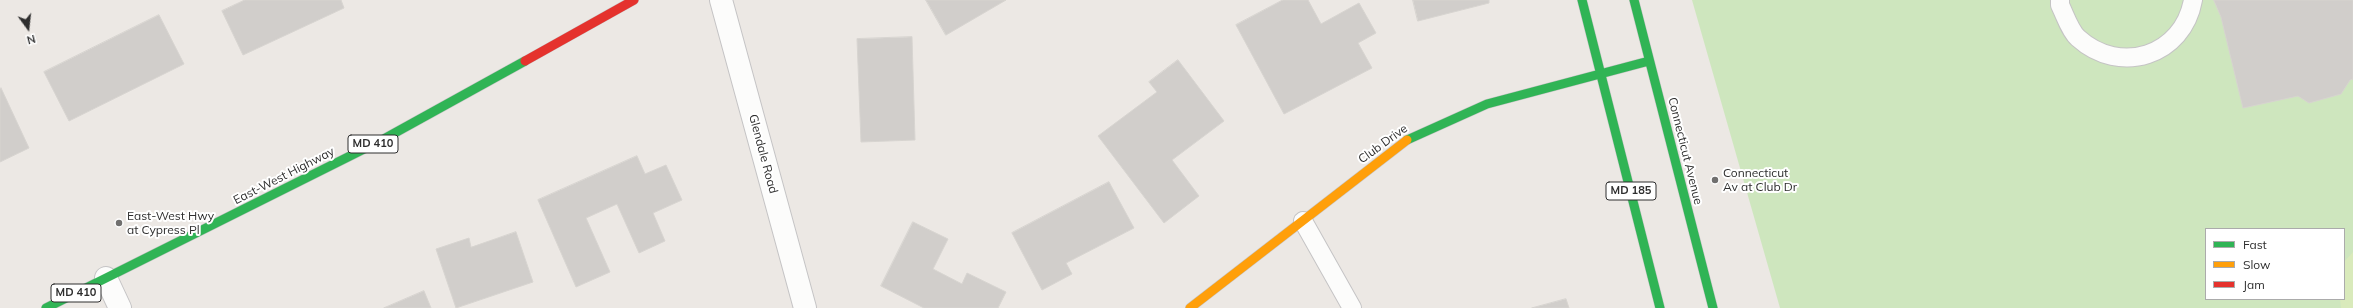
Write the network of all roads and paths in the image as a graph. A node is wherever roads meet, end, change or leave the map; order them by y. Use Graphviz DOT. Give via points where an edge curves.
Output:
graph roads {
  1 [pos="634,0"];
  2 [pos="720,0"];
  3 [pos="1582,0"];
  4 [pos="1634,0"];
  5 [pos="2060,0"];
  6 [pos="2193,0"];
  7 [pos="1649,61"];
  8 [pos="1600,74"];
  9 [pos="1303,221"];
  10 [pos="106,278"];
  11 [pos="46,308"];
  12 [pos="120,308"];
  13 [pos="805,308"];
  14 [pos="1190,308"];
  15 [pos="1352,308"];
  16 [pos="1660,308"];
  17 [pos="1713,308"];
  1 -- 10 [label="main road, East-West Highway / MD 410" via="382,140"];
  2 -- 13 [label="street, Glendale Road"];
  3 -- 8 [label="main road, MD 185"];
  4 -- 7 [label="main road, Connecticut Avenue"];
  5 -- 6 [label="lane" via="2076,37 2095,51 2129,59 2152,54 2177,36 2190,16"];
  7 -- 8 [label="main road, Club Drive"];
  7 -- 17 [label="main road, Connecticut Avenue"];
  8 -- 9 [label="main road, Club Drive" via="1487,104 1410,138"];
  8 -- 16 [label="main road, MD 185"];
  9 -- 14 [label="main road, Club Drive"];
  9 -- 15 [label="lane"];
  10 -- 11 [label="main road, East-West Highway / MD 410"];
  10 -- 12 [label="street"];
}
